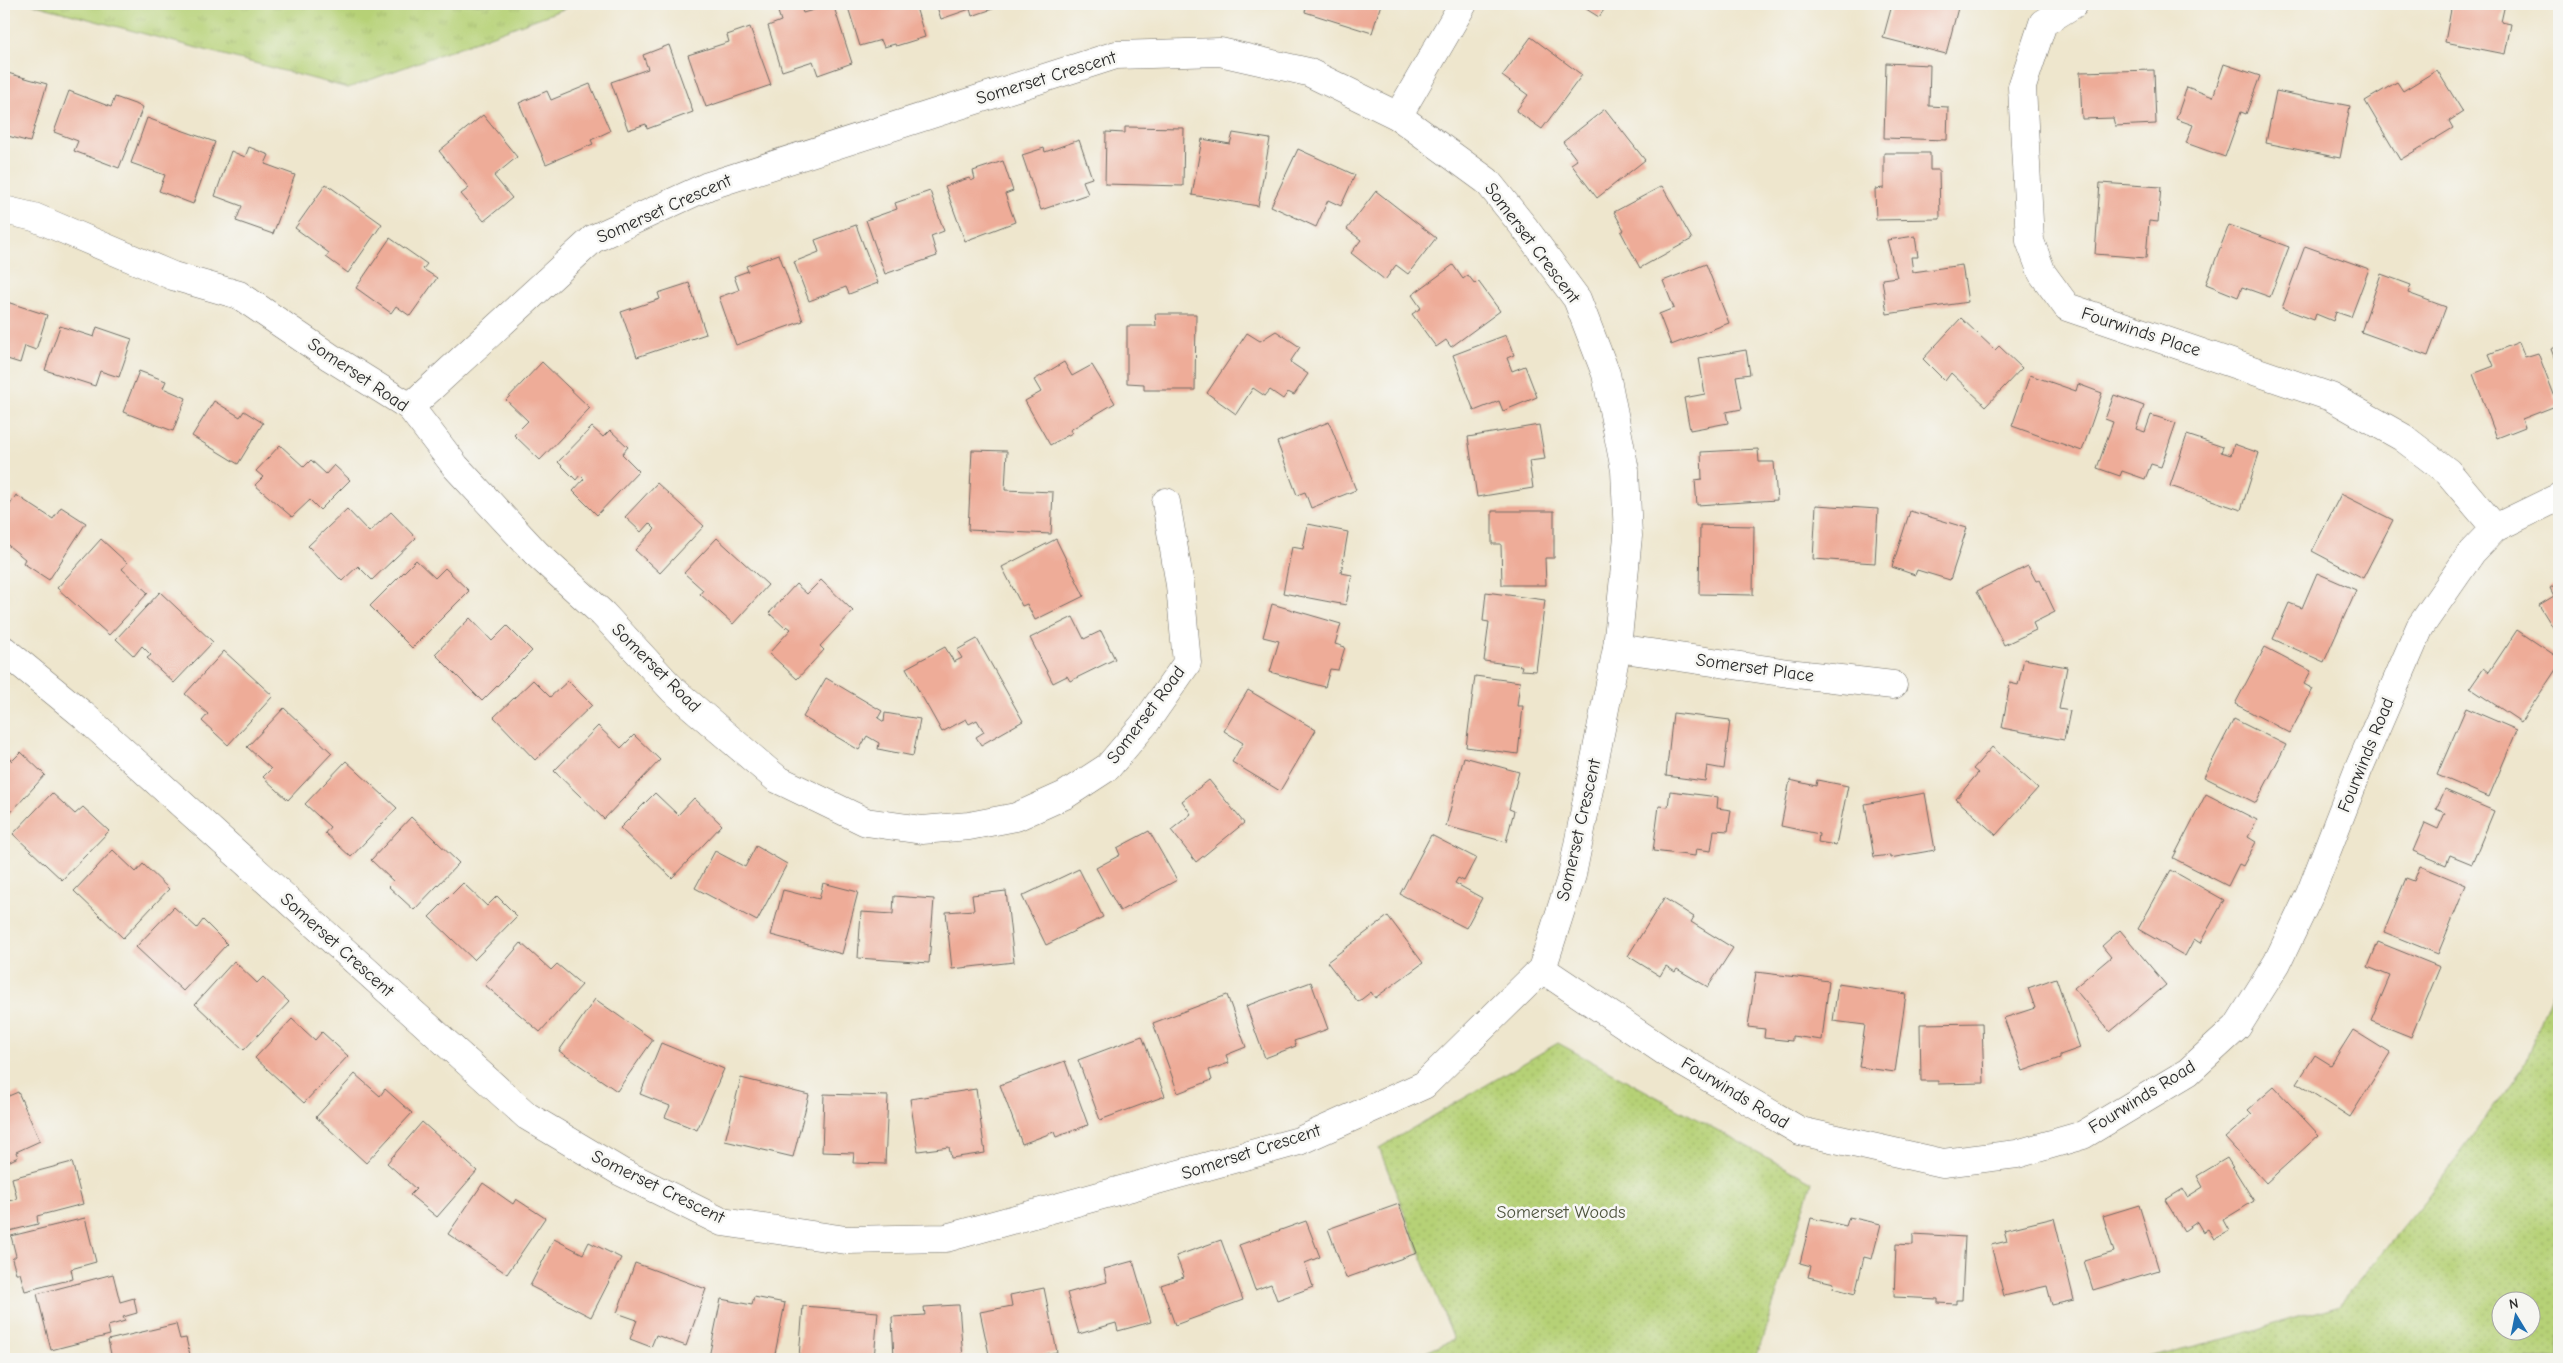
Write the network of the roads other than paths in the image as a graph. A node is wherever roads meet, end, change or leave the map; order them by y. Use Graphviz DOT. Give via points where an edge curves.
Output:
graph roads {
  1 [pos="1463,4"];
  2 [pos="2074,4"];
  3 [pos="1398,116"];
  4 [pos="4,210"];
  5 [pos="410,407"];
  6 [pos="2559,497"];
  7 [pos="1166,502"];
  8 [pos="2495,528"];
  9 [pos="1617,648"];
  10 [pos="4,650"];
  11 [pos="1893,685"];
  12 [pos="1542,969"];
  1 -- 3 [label="street"];
  2 -- 8 [label="street, Fourwinds Place" via="2043,23 2022,87 2030,241 2042,273 2067,308 2331,397 2402,437 2448,472"];
  3 -- 5 [label="street, Somerset Crescent" via="1308,72 1220,52 1116,54 708,186 593,239"];
  3 -- 9 [label="street, Somerset Crescent" via="1488,181 1577,299 1606,374 1625,470 1628,536"];
  4 -- 5 [label="street, Somerset Road" via="34,217 173,276 239,294"];
  5 -- 7 [label="street, Somerset Road" via="456,467 536,554 603,614 673,690 777,779 866,822 922,830 1016,817 1065,796 1108,766 1146,722 1187,663 1180,585"];
  6 -- 8 [label="street, Fourwinds Road"];
  8 -- 12 [label="street, Fourwinds Road" via="2472,552 2420,627 2310,894 2277,963 2237,1027 2188,1072 2083,1135 2018,1154 1943,1163 1800,1131 1670,1055"];
  9 -- 11 [label="street, Somerset Place"];
  9 -- 12 [label="street, Somerset Crescent" via="1572,875"];
  10 -- 12 [label="street, Somerset Crescent" via="89,720 527,1116 621,1172 722,1222 846,1240 946,1238 1299,1141 1424,1085"];
}
